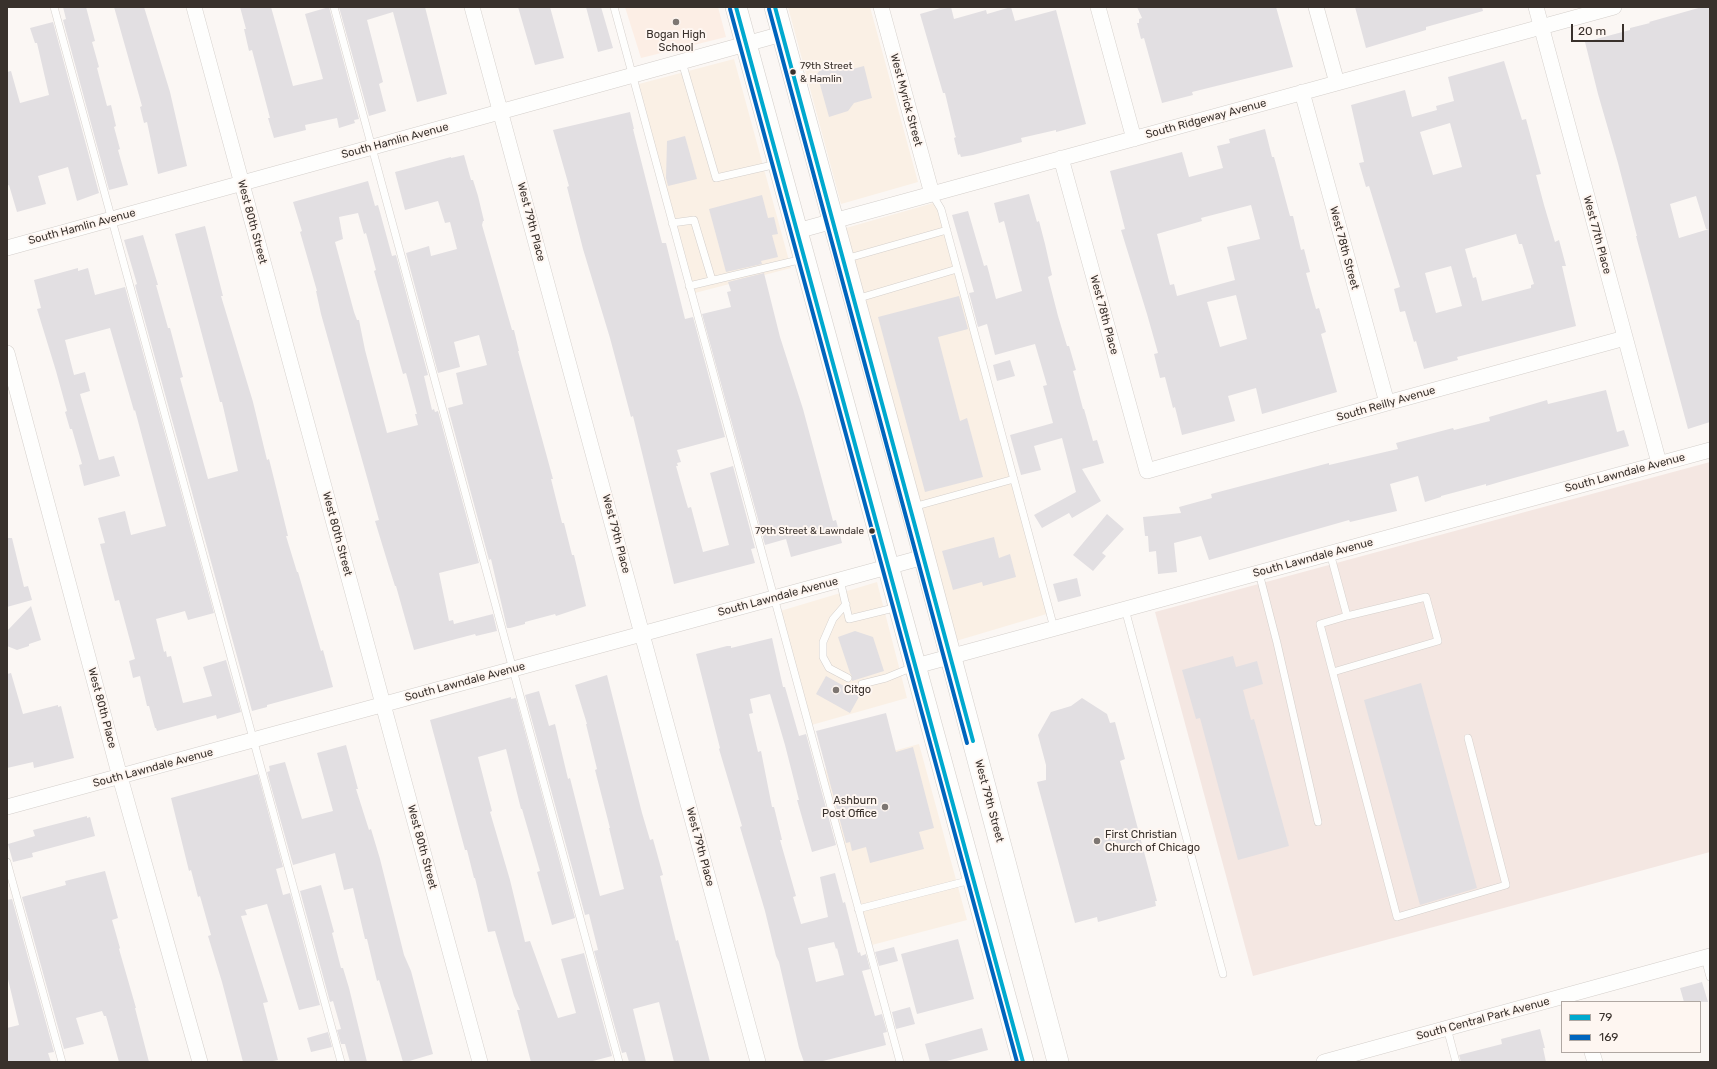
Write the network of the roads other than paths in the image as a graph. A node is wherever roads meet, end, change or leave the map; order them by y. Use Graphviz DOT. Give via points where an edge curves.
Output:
graph roads {
  1 [pos="54,7"];
  2 [pos="194,7"];
  3 [pos="334,7"];
  4 [pos="472,7"];
  5 [pos="614,7"];
  6 [pos="736,7"];
  7 [pos="775,7"];
  8 [pos="881,7"];
  9 [pos="1098,7"];
  10 [pos="1316,7"];
  11 [pos="1536,7"];
  12 [pos="1614,7"];
  13 [pos="1541,27"];
  14 [pos="782,34"];
  15 [pos="747,44"];
  16 [pos="682,62"];
  17 [pos="632,76"];
  18 [pos="1338,83"];
  19 [pos="1302,92"];
  20 [pos="501,112"];
  21 [pos="1134,138"];
  22 [pos="372,147"];
  23 [pos="1061,158"];
  24 [pos="779,164"];
  25 [pos="241,183"];
  26 [pos="932,194"];
  27 [pos="112,219"];
  28 [pos="832,221"];
  29 [pos="672,223"];
  30 [pos="947,230"];
  31 [pos="797,231"];
  32 [pos="7,248"];
  33 [pos="805,258"];
  34 [pos="843,260"];
  35 [pos="957,269"];
  36 [pos="712,280"];
  37 [pos="689,286"];
  38 [pos="854,300"];
  39 [pos="1625,338"];
  40 [pos="7,353"];
  41 [pos="1387,403"];
  42 [pos="1710,450"];
  43 [pos="1659,464"];
  44 [pos="1147,471"];
  45 [pos="1014,479"];
  46 [pos="911,507"];
  47 [pos="1330,553"];
  48 [pos="924,557"];
  49 [pos="889,566"];
  50 [pos="1259,572"];
  51 [pos="840,580"];
  52 [pos="773,598"];
  53 [pos="846,604"];
  54 [pos="900,606"];
  55 [pos="1125,609"];
  56 [pos="1347,616"];
  57 [pos="1054,628"];
  58 [pos="643,634"];
  59 [pos="951,656"];
  60 [pos="916,666"];
  61 [pos="512,669"];
  62 [pos="1333,672"];
  63 [pos="848,678"];
  64 [pos="862,684"];
  65 [pos="384,704"];
  66 [pos="1468,738"];
  67 [pos="254,740"];
  68 [pos="120,777"];
  69 [pos="7,807"];
  70 [pos="1318,822"];
  71 [pos="7,862"];
  72 [pos="973,879"];
  73 [pos="858,909"];
  74 [pos="1707,957"];
  75 [pos="1223,974"];
  76 [pos="1710,977"];
  77 [pos="1577,997"];
  78 [pos="1447,1028"];
  79 [pos="62,1062"];
  80 [pos="200,1062"];
  81 [pos="341,1062"];
  82 [pos="480,1062"];
  83 [pos="618,1062"];
  84 [pos="758,1062"];
  85 [pos="900,1062"];
  86 [pos="1023,1062"];
  87 [pos="1058,1062"];
  88 [pos="1324,1062"];
  89 [pos="1456,1062"];
  1 -- 27 [label="lane"];
  2 -- 25 [label="street, West 80th Street"];
  3 -- 22 [label="lane"];
  4 -- 20 [label="street, West 79th Place"];
  5 -- 17 [label="lane"];
  6 -- 15 [label="main road"];
  7 -- 14 [label="main road, West 79th Street"];
  8 -- 26 [label="street, West Myrick Street"];
  9 -- 21 [label="street"];
  10 -- 18 [label="street"];
  11 -- 13 [label="street, West 77th Place"];
  12 -- 13 [label="street, South Ridgeway Avenue"];
  13 -- 18 [label="street, South Ridgeway Avenue"];
  13 -- 39 [label="street, West 77th Place"];
  14 -- 15 [label="street, South Hamlin Avenue"];
  14 -- 28 [label="main road, West 79th Street"];
  15 -- 16 [label="street, South Hamlin Avenue"];
  15 -- 24 [label="main road"];
  16 -- 17 [label="street, South Hamlin Avenue"];
  16 -- 24 [label="lane" via="716,178"];
  17 -- 20 [label="street, South Hamlin Avenue"];
  17 -- 29 [label="lane"];
  18 -- 19 [label="street, South Ridgeway Avenue"];
  19 -- 21 [label="street, South Ridgeway Avenue"];
  19 -- 41 [label="street, West 78th Street"];
  20 -- 22 [label="street, South Hamlin Avenue"];
  20 -- 58 [label="street, West 79th Place"];
  21 -- 23 [label="street, South Ridgeway Avenue"];
  22 -- 25 [label="street, South Hamlin Avenue"];
  22 -- 61 [label="lane"];
  23 -- 26 [label="street, South Ridgeway Avenue"];
  23 -- 44 [label="street, West 78th Place"];
  24 -- 31 [label="main road"];
  25 -- 27 [label="street, South Hamlin Avenue"];
  25 -- 65 [label="street, West 80th Street"];
  26 -- 28 [label="street, South Ridgeway Avenue"];
  26 -- 30 [label="lane" via="941,209"];
  27 -- 32 [label="street, South Hamlin Avenue"];
  27 -- 67 [label="lane"];
  28 -- 31 [label="street, South Ridgeway Avenue"];
  28 -- 34 [label="main road, West 79th Street"];
  29 -- 36 [label="lane" via="694,220"];
  29 -- 37 [label="lane"];
  30 -- 34 [label="lane"];
  30 -- 35 [label="lane"];
  31 -- 33 [label="main road"];
  33 -- 36 [label="lane"];
  33 -- 49 [label="main road"];
  34 -- 38 [label="main road, West 79th Street"];
  35 -- 38 [label="lane"];
  35 -- 45 [label="lane"];
  36 -- 37 [label="lane"];
  37 -- 52 [label="lane"];
  38 -- 46 [label="main road, West 79th Street"];
  39 -- 41 [label="street, South Reilly Avenue"];
  39 -- 43 [label="street, West 77th Place"];
  40 -- 68 [label="street, West 80th Place"];
  41 -- 44 [label="street, South Reilly Avenue"];
  42 -- 43 [label="street, South Lawndale Avenue"];
  43 -- 47 [label="street, South Lawndale Avenue"];
  45 -- 46 [label="lane"];
  45 -- 57 [label="lane"];
  46 -- 48 [label="main road, West 79th Street"];
  47 -- 50 [label="street, South Lawndale Avenue"];
  47 -- 56 [label="lane"];
  48 -- 49 [label="street, South Lawndale Avenue"];
  48 -- 59 [label="main road, West 79th Street"];
  49 -- 51 [label="street, South Lawndale Avenue"];
  49 -- 54 [label="main road"];
  50 -- 55 [label="street, South Lawndale Avenue"];
  50 -- 70 [label="lane"];
  51 -- 52 [label="street, South Lawndale Avenue"];
  51 -- 53 [label="lane"];
  52 -- 58 [label="street, South Lawndale Avenue"];
  52 -- 73 [label="lane"];
  53 -- 54 [label="lane" via="850,619"];
  53 -- 63 [label="lane" via="833,619 823,642 822,657 829,668"];
  54 -- 60 [label="main road"];
  55 -- 57 [label="street, South Lawndale Avenue"];
  55 -- 75 [label="lane"];
  56 -- 62 [label="lane" via="1320,624"];
  56 -- 62 [label="lane" via="1426,597 1438,641"];
  57 -- 59 [label="street, South Lawndale Avenue"];
  58 -- 61 [label="street, South Lawndale Avenue"];
  58 -- 84 [label="street, West 79th Place"];
  59 -- 60 [label="street, South Lawndale Avenue"];
  59 -- 87 [label="main road, West 79th Street"];
  60 -- 64 [label="lane"];
  60 -- 72 [label="main road"];
  61 -- 65 [label="street, South Lawndale Avenue"];
  61 -- 83 [label="lane"];
  62 -- 66 [label="lane" via="1397,918 1506,885"];
  65 -- 67 [label="street, South Lawndale Avenue"];
  65 -- 82 [label="street, West 80th Street"];
  67 -- 68 [label="street, South Lawndale Avenue"];
  67 -- 81 [label="lane"];
  68 -- 69 [label="street, South Lawndale Avenue"];
  68 -- 80 [label="street, West 80th Place"];
  71 -- 79 [label="lane"];
  72 -- 73 [label="lane"];
  72 -- 86 [label="main road"];
  73 -- 85 [label="lane"];
  74 -- 76 [label="lane"];
  74 -- 77 [label="street, South Central Park Avenue"];
  77 -- 78 [label="street, South Central Park Avenue"];
  78 -- 88 [label="street, South Central Park Avenue"];
  78 -- 89 [label="lane"];
}
